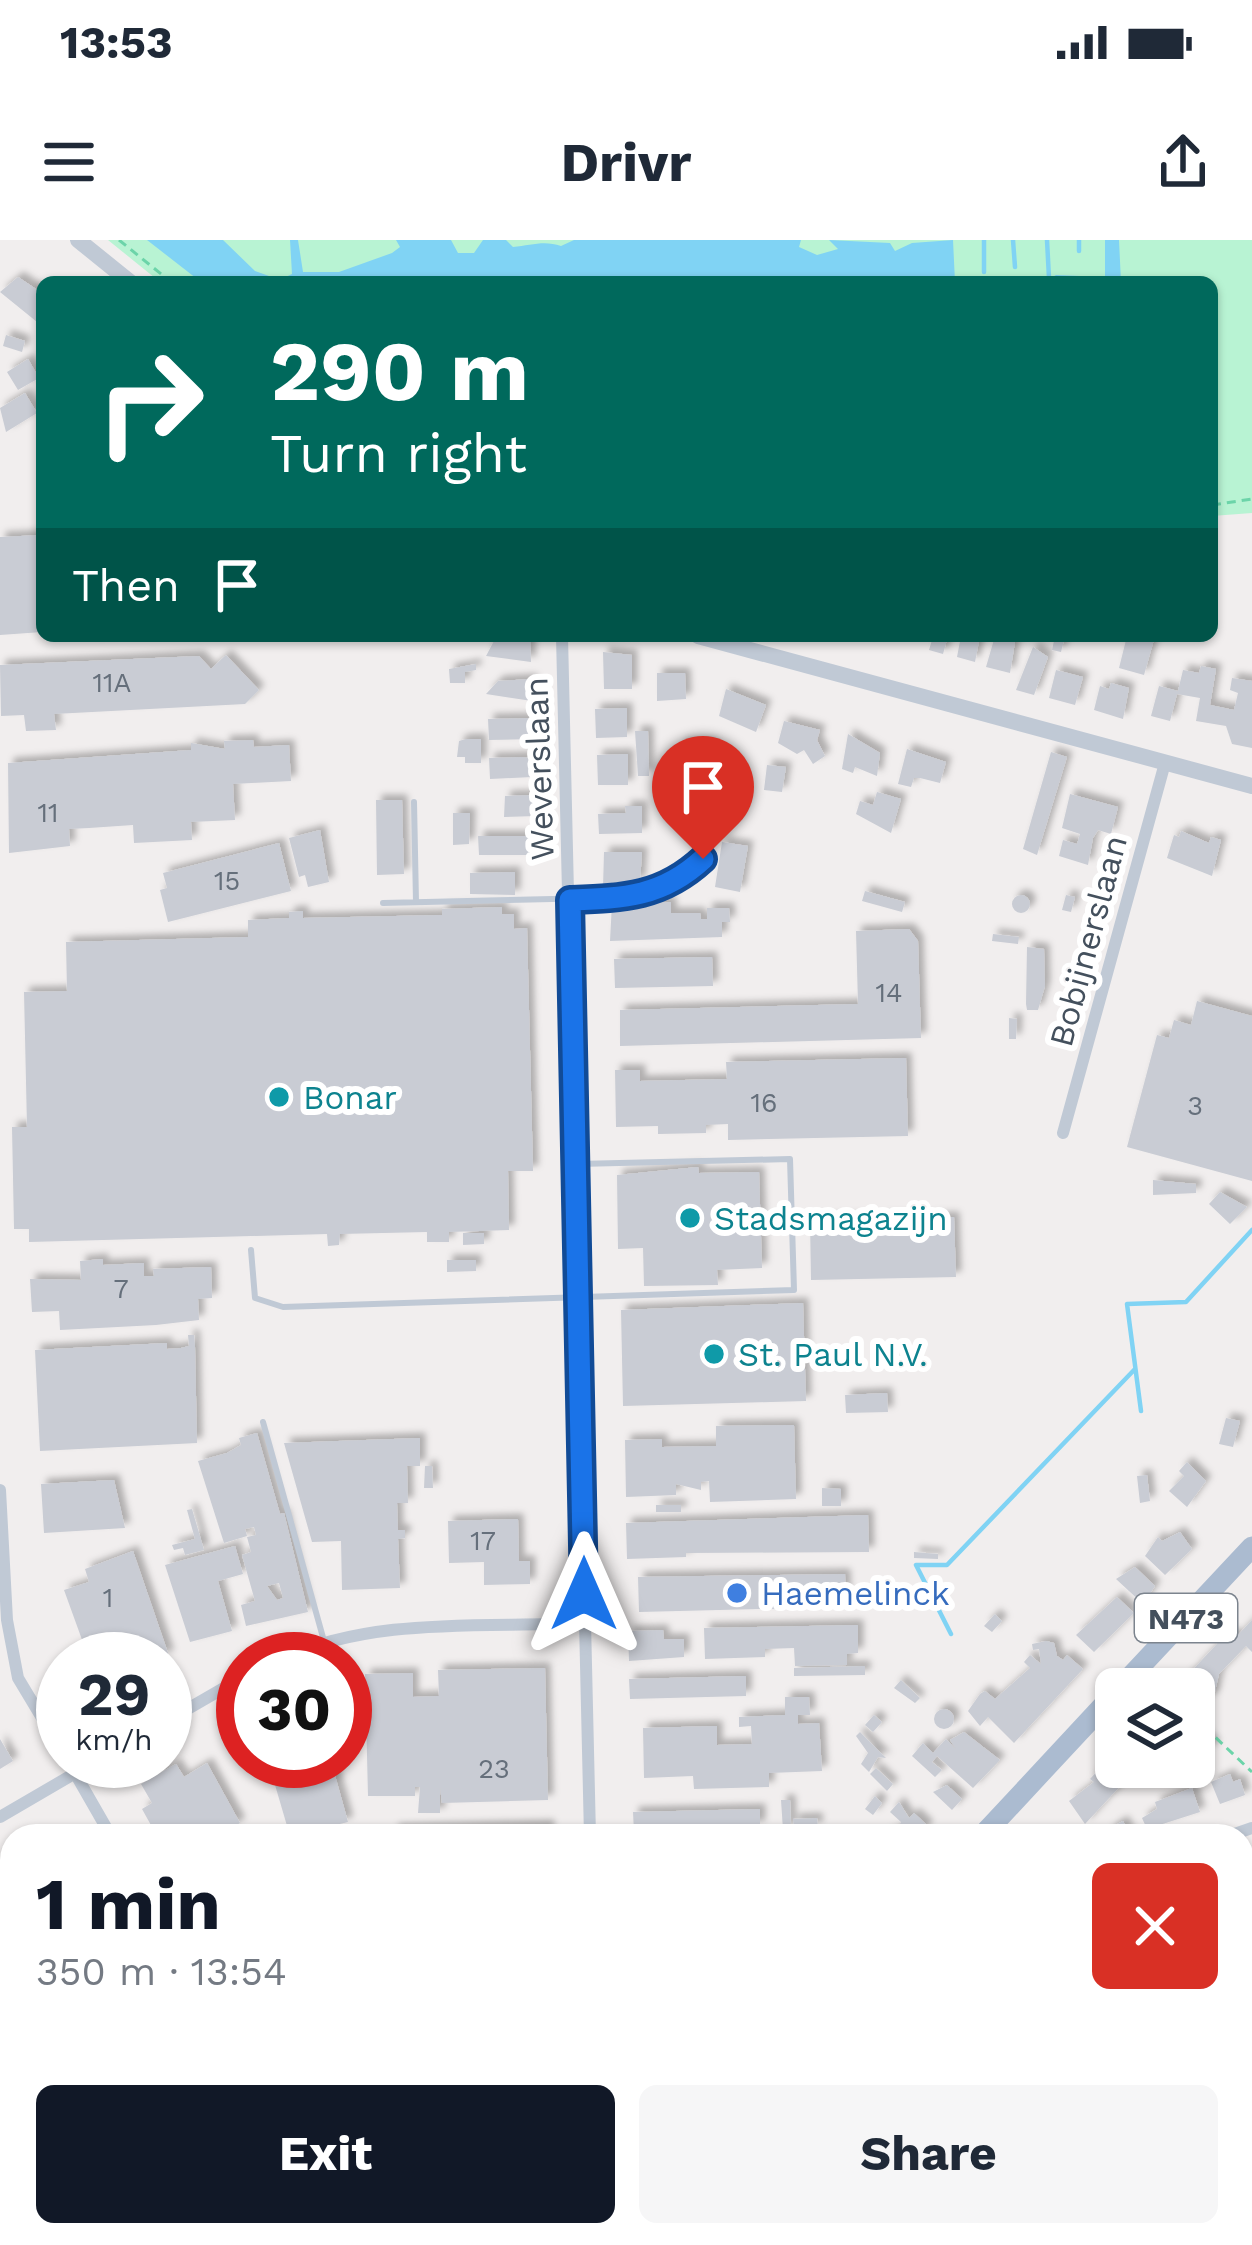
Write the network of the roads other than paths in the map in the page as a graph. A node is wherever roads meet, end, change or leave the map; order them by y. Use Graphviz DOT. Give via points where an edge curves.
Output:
graph roads {
  1 [pos="78,240"];
  2 [pos="123,276"];
  3 [pos="562,642"];
  4 [pos="720,642"];
  5 [pos="1165,763"];
  6 [pos="1252,786"];
  7 [pos="414,802"];
  8 [pos="712,825"];
  9 [pos="570,900"];
  10 [pos="416,902"];
  11 [pos="383,903"];
  12 [pos="1063,1133"];
  13 [pos="578,1164"];
  14 [pos="250,1250"];
  15 [pos="582,1295"];
  16 [pos="263,1422"];
  17 [pos="0,1490"];
  18 [pos="1244,1559"];
  19 [pos="584,1623"];
  20 [pos="321,1632"];
  21 [pos="372,1633"];
  22 [pos="1140,1668"];
  23 [pos="36,1709"];
  24 [pos="1095,1716"];
  25 [pos="37,1788"];
  26 [pos="83,1788"];
  27 [pos="0,1817"];
  28 [pos="104,1824"];
  29 [pos="590,1824"];
  30 [pos="993,1824"];
  1 -- 2 [label="street"];
  3 -- 9 [label="street, Weverslaan"];
  4 -- 5 [label="street"];
  5 -- 6 [label="street"];
  5 -- 12 [label="street, Bobijnerslaan"];
  7 -- 10 [label="lane"];
  8 -- 9 [label="lane" via="703,859 678,882 641,897"];
  9 -- 10 [label="lane"];
  9 -- 13 [label="street, Weverslaan"];
  10 -- 11 [label="lane"];
  13 -- 15 [label="street, Weverslaan"];
  13 -- 15 [label="lane" via="790,1159 794,1289"];
  14 -- 15 [label="lane" via="255,1298 283,1307"];
  15 -- 19 [label="street, Weverslaan"];
  16 -- 20 [label="lane"];
  17 -- 23 [label="street" via="7,1620 18,1678"];
  18 -- 22 [label="main road, N473"];
  19 -- 21 [label="street"];
  19 -- 29 [label="street, Weverslaan"];
  24 -- 30 [label="main road, N473"];
  25 -- 27 [label="street"];
  26 -- 28 [label="street"];
}
